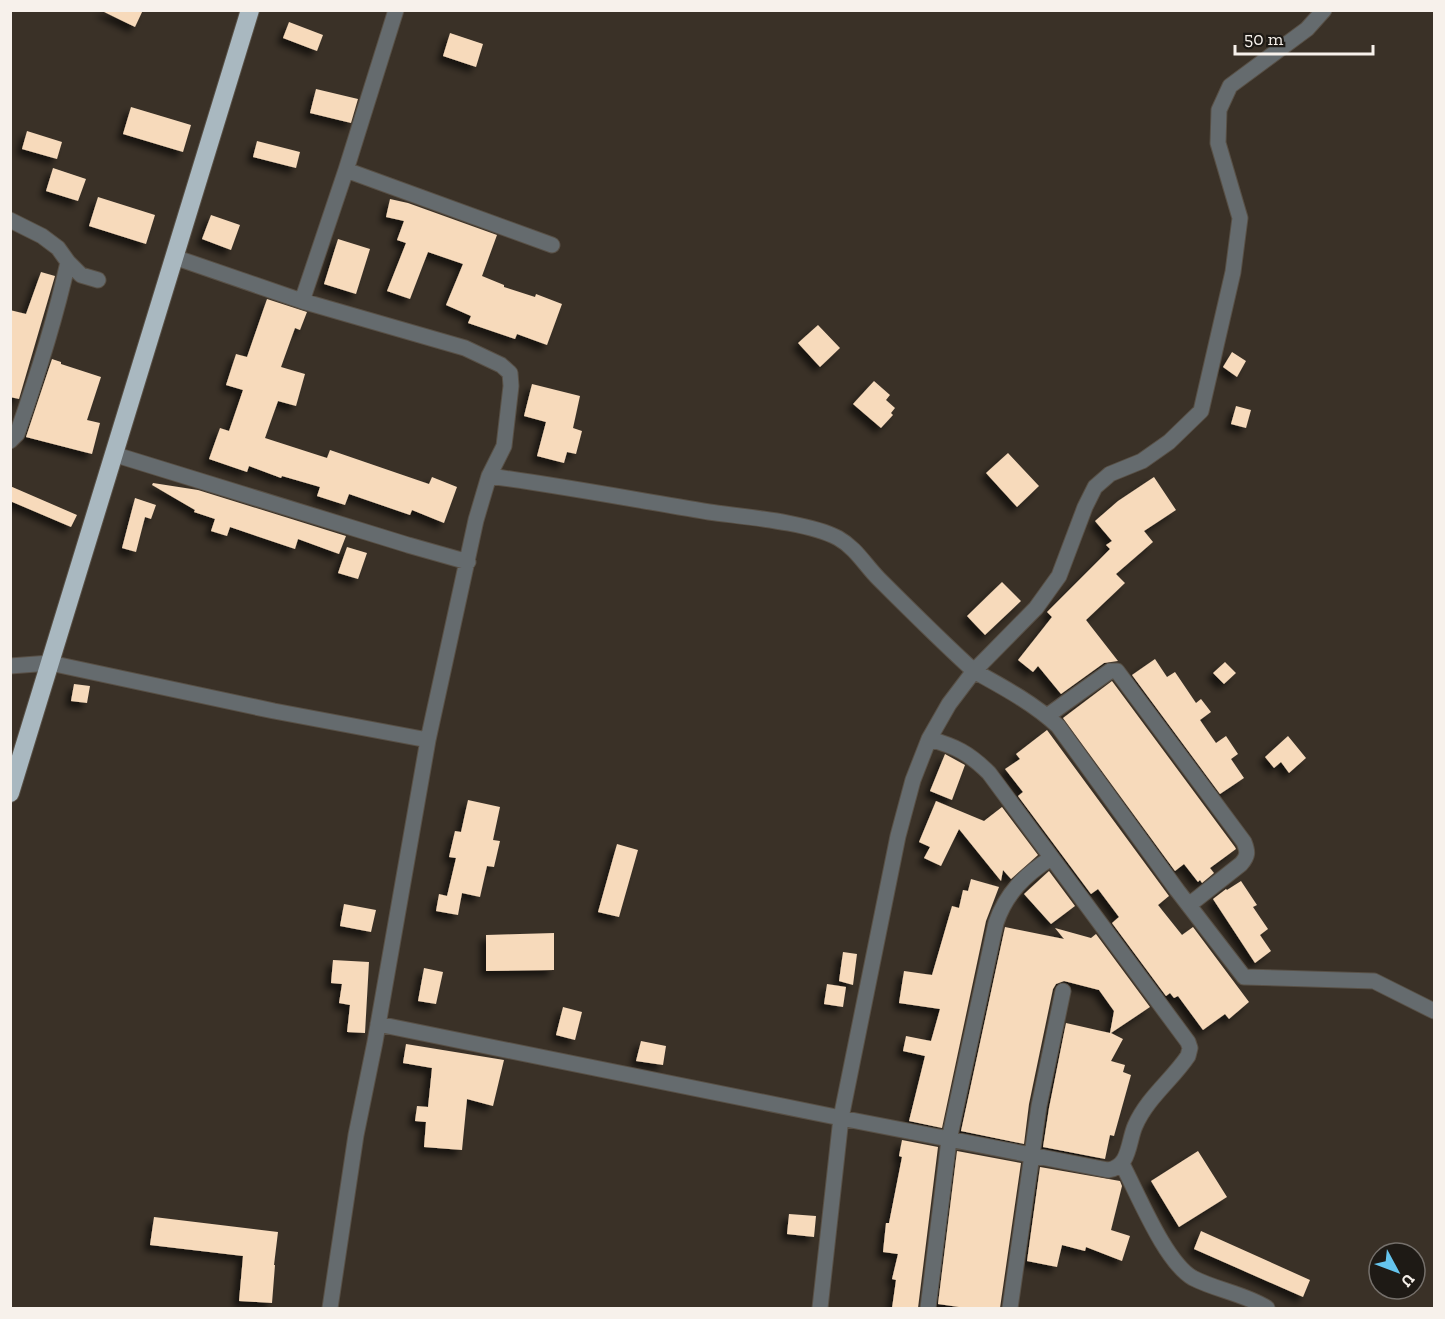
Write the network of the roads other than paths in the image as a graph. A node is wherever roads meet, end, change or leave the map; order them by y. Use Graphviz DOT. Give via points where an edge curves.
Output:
graph roads {
  1 [pos="250,10"];
  2 [pos="396,10"];
  3 [pos="1324,10"];
  4 [pos="346,170"];
  5 [pos="10,220"];
  6 [pos="552,245"];
  7 [pos="174,257"];
  8 [pos="68,262"];
  9 [pos="98,280"];
  10 [pos="302,301"];
  11 [pos="10,441"];
  12 [pos="113,454"];
  13 [pos="489,476"];
  14 [pos="468,562"];
  15 [pos="50,663"];
  16 [pos="10,666"];
  17 [pos="974,671"];
  18 [pos="1047,716"];
  19 [pos="929,739"];
  20 [pos="428,740"];
  21 [pos="10,793"];
  22 [pos="1051,858"];
  23 [pos="1188,905"];
  24 [pos="1063,991"];
  25 [pos="1434,1011"];
  26 [pos="378,1024"];
  27 [pos="841,1118"];
  28 [pos="949,1140"];
  29 [pos="1032,1155"];
  30 [pos="1122,1164"];
  31 [pos="330,1308"];
  32 [pos="820,1308"];
  33 [pos="928,1308"];
  34 [pos="1010,1308"];
  35 [pos="1266,1308"];
  1 -- 7 [label="highway"];
  2 -- 4 [label="street"];
  3 -- 17 [label="street" via="1307,28 1230,86 1219,110 1218,143 1240,218 1233,272 1200,411 1142,461 1110,474 1095,487 1059,576 1036,608"];
  4 -- 6 [label="street"];
  4 -- 10 [label="street"];
  5 -- 8 [label="street" via="42,236"];
  7 -- 10 [label="street"];
  7 -- 12 [label="highway"];
  8 -- 9 [label="street" via="81,275"];
  8 -- 11 [label="street" via="35,381 17,434"];
  10 -- 13 [label="street" via="465,348 501,365 510,374 512,386 504,446"];
  12 -- 14 [label="street"];
  12 -- 15 [label="highway"];
  13 -- 14 [label="street"];
  13 -- 17 [label="street" via="779,523 836,537 853,548 877,577"];
  14 -- 20 [label="street"];
  15 -- 16 [label="street"];
  15 -- 20 [label="street"];
  15 -- 21 [label="highway"];
  17 -- 18 [label="street"];
  17 -- 19 [label="street"];
  18 -- 23 [label="street"];
  18 -- 23 [label="street" via="1110,671 1117,671 1141,700 1248,851 1241,864"];
  19 -- 22 [label="street" via="955,746 975,759"];
  19 -- 27 [label="street" via="898,836"];
  20 -- 26 [label="street"];
  22 -- 28 [label="street" via="1018,884 1000,909"];
  22 -- 30 [label="street" via="1183,1033 1190,1048 1185,1060 1142,1114"];
  23 -- 25 [label="street" via="1244,977 1374,981"];
  24 -- 29 [label="street"];
  26 -- 27 [label="street"];
  26 -- 31 [label="street" via="356,1135"];
  27 -- 28 [label="street"];
  27 -- 32 [label="street"];
  28 -- 29 [label="street"];
  28 -- 33 [label="street"];
  29 -- 30 [label="street" via="1108,1170"];
  29 -- 34 [label="street"];
  30 -- 35 [label="street" via="1178,1266 1199,1281"];
}
